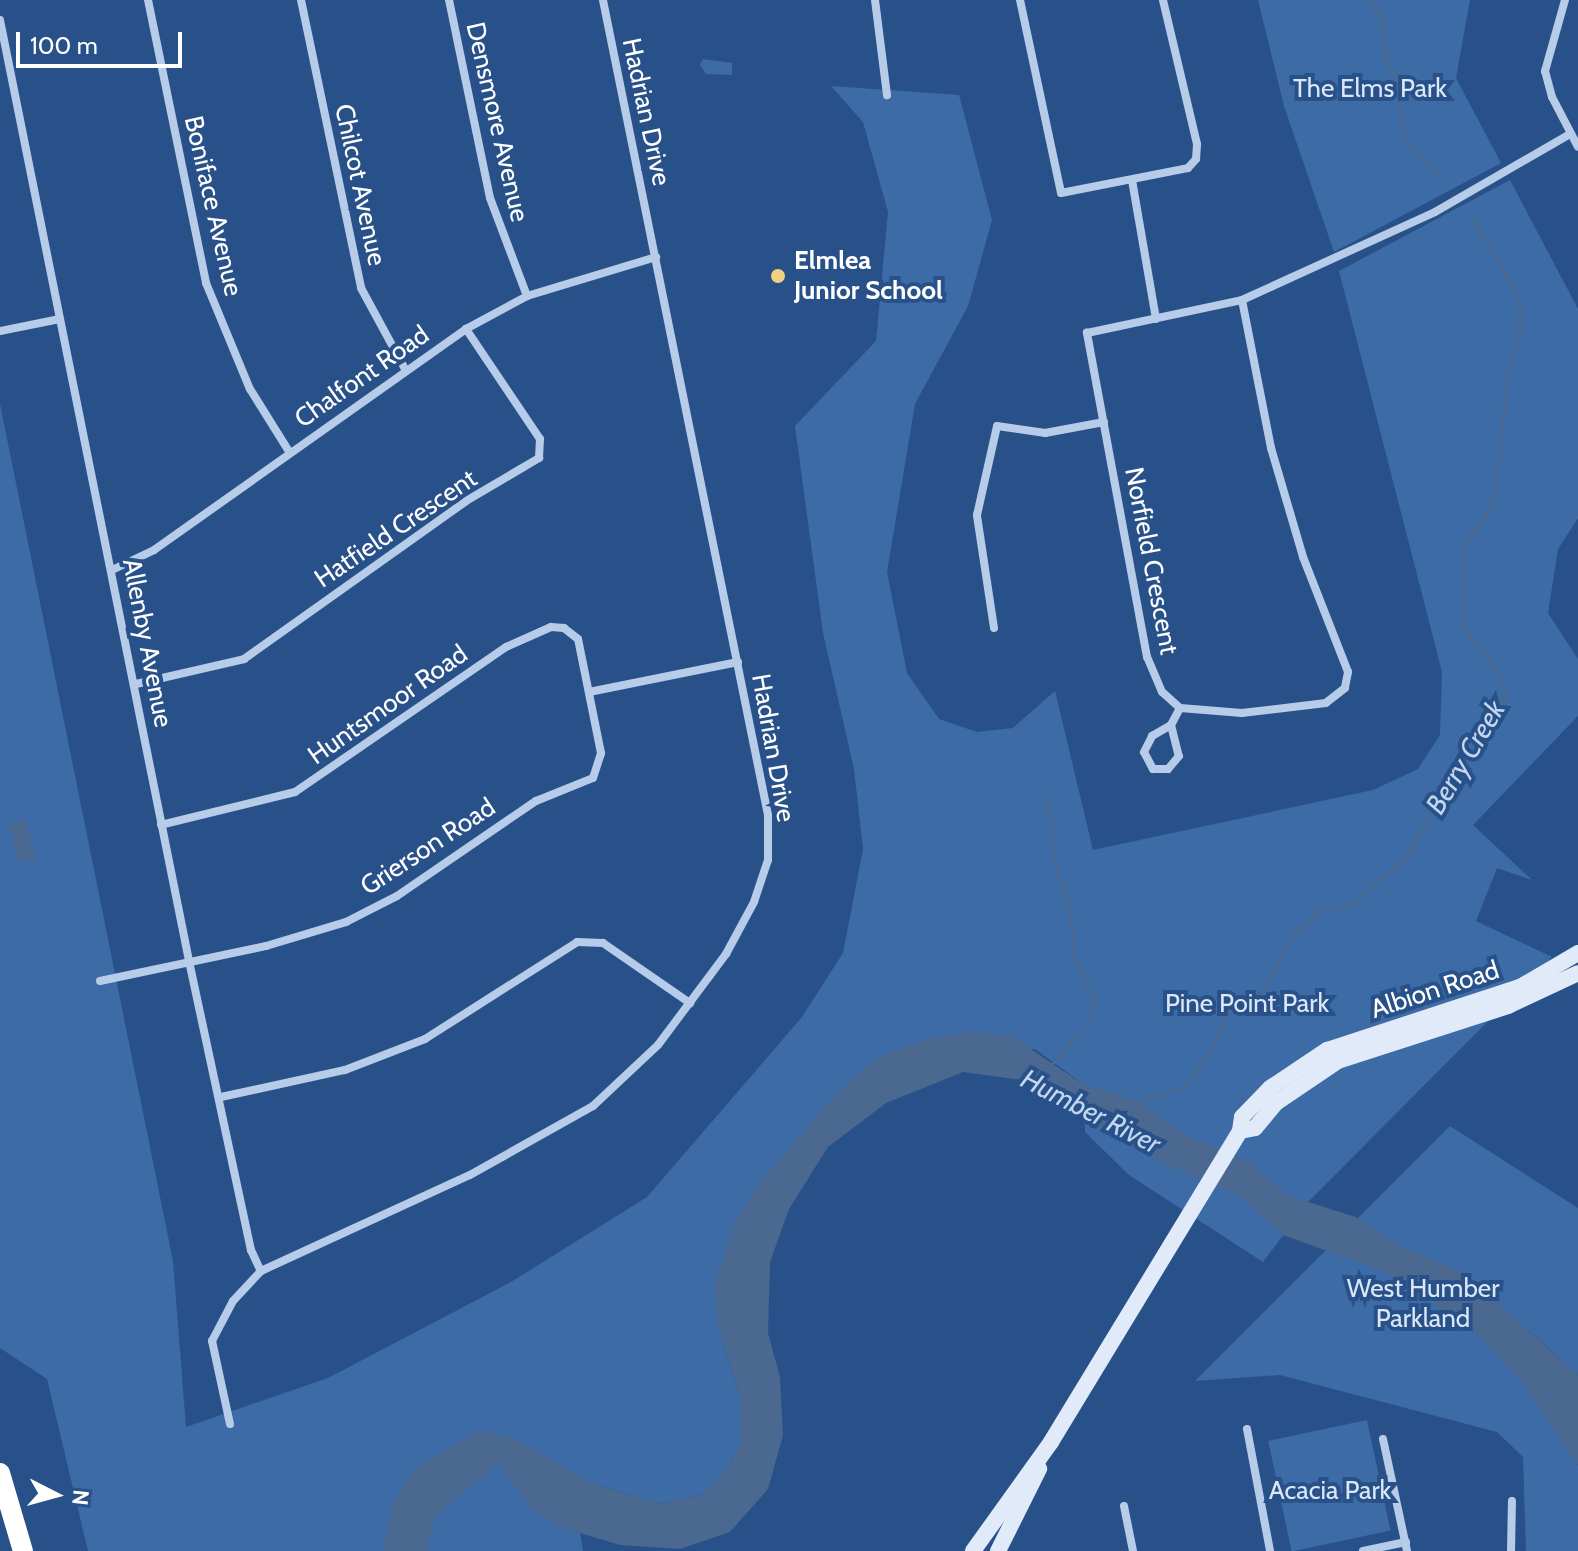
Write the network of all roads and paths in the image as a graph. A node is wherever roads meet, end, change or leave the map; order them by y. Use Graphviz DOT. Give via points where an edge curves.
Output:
graph roads {
  1 [pos="148,0"];
  2 [pos="301,0"];
  3 [pos="449,0"];
  4 [pos="603,0"];
  5 [pos="875,0"];
  6 [pos="1020,0"];
  7 [pos="1163,0"];
  8 [pos="1565,0"];
  9 [pos="0,20"];
  10 [pos="887,95"];
  11 [pos="1570,134"];
  12 [pos="1578,147"];
  13 [pos="1132,180"];
  14 [pos="656,257"];
  15 [pos="527,296"];
  16 [pos="1242,300"];
  17 [pos="60,319"];
  18 [pos="1156,319"];
  19 [pos="466,329"];
  20 [pos="0,331"];
  21 [pos="405,369"];
  22 [pos="1104,422"];
  23 [pos="290,453"];
  24 [pos="112,570"];
  25 [pos="994,628"];
  26 [pos="738,662"];
  27 [pos="136,684"];
  28 [pos="589,692"];
  29 [pos="1180,708"];
  30 [pos="1171,725"];
  31 [pos="161,825"];
  32 [pos="1578,953"];
  33 [pos="189,961"];
  34 [pos="1578,973"];
  35 [pos="100,981"];
  36 [pos="690,1003"];
  37 [pos="221,1097"];
  38 [pos="1240,1131"];
  39 [pos="261,1271"];
  40 [pos="230,1424"];
  41 [pos="1247,1429"];
  42 [pos="1383,1439"];
  43 [pos="1051,1442"];
  44 [pos="0,1473"];
  45 [pos="1512,1501"];
  46 [pos="1124,1506"];
  47 [pos="1406,1547"];
  48 [pos="23,1551"];
  49 [pos="973,1551"];
  50 [pos="998,1551"];
  51 [pos="1133,1551"];
  52 [pos="1270,1551"];
  53 [pos="1363,1551"];
  54 [pos="1511,1551"];
  1 -- 23 [label="street, Boniface Avenue" via="206,283 250,389"];
  2 -- 21 [label="street, Chilcot Avenue" via="361,288"];
  3 -- 15 [label="street, Densmore Avenue" via="490,198"];
  4 -- 14 [label="street, Hadrian Drive"];
  5 -- 10 [label="street"];
  6 -- 13 [label="street" via="1061,193"];
  7 -- 13 [label="street" via="1197,144 1196,159 1188,168"];
  8 -- 11 [label="street" via="1545,71"];
  9 -- 17 [label="street, Allenby Avenue"];
  11 -- 12 [label="street"];
  11 -- 16 [label="street, Norfield Crescent" via="1435,212"];
  13 -- 18 [label="street"];
  14 -- 15 [label="street, Chalfont Road"];
  14 -- 26 [label="street, Hadrian Drive"];
  15 -- 19 [label="street, Chalfont Road"];
  16 -- 18 [label="street, Norfield Crescent"];
  16 -- 29 [label="street" via="1271,448 1303,557 1348,672 1345,688 1326,703 1242,713"];
  17 -- 20 [label="street"];
  17 -- 24 [label="street, Allenby Avenue"];
  18 -- 22 [label="street, Norfield Crescent" via="1087,333"];
  19 -- 21 [label="street, Chalfont Road"];
  19 -- 27 [label="street, Hatfield Crescent" via="540,439 539,458 466,501 244,659"];
  21 -- 23 [label="street, Chalfont Road"];
  22 -- 25 [label="street" via="1045,433 997,426 977,515"];
  22 -- 29 [label="street, Norfield Crescent" via="1147,657 1162,692"];
  23 -- 24 [label="street, Chalfont Road" via="154,550"];
  24 -- 27 [label="street, Allenby Avenue"];
  26 -- 28 [label="street"];
  26 -- 36 [label="street, Hadrian Drive" via="768,815 768,860 733,941"];
  27 -- 31 [label="street, Allenby Avenue"];
  28 -- 31 [label="street, Huntsmoor Road" via="578,639 564,628 551,627 506,647 295,792"];
  28 -- 33 [label="street, Grierson Road" via="601,753 593,778 521,809 397,896 346,922 266,946"];
  29 -- 30 [label="street"];
  30 -- 30 [label="street" via="1152,736 1144,752 1153,769 1168,769 1179,756"];
  31 -- 33 [label="street, Allenby Avenue"];
  32 -- 38 [label="main road, Albion Road" via="1509,991 1327,1050 1270,1088 1242,1117"];
  33 -- 35 [label="street, Grierson Road"];
  33 -- 37 [label="street, Allenby Avenue"];
  34 -- 38 [label="main road, Albion Road" via="1508,1006 1338,1061 1276,1103 1255,1128"];
  36 -- 37 [label="street" via="603,943 577,942 425,1039 345,1070"];
  36 -- 39 [label="street, Hadrian Drive" via="628,1077 557,1130"];
  37 -- 39 [label="street, Allenby Avenue" via="251,1250"];
  38 -- 43 [label="main road, Albion Road"];
  39 -- 40 [label="street, Hadrian Drive" via="233,1301 212,1341"];
  41 -- 52 [label="street"];
  42 -- 47 [label="street"];
  43 -- 49 [label="main road, Albion Road"];
  43 -- 50 [label="main road, Albion Road"];
  44 -- 48 [label="highway"];
  45 -- 54 [label="street"];
  46 -- 51 [label="street"];
  47 -- 53 [label="street"];
}
